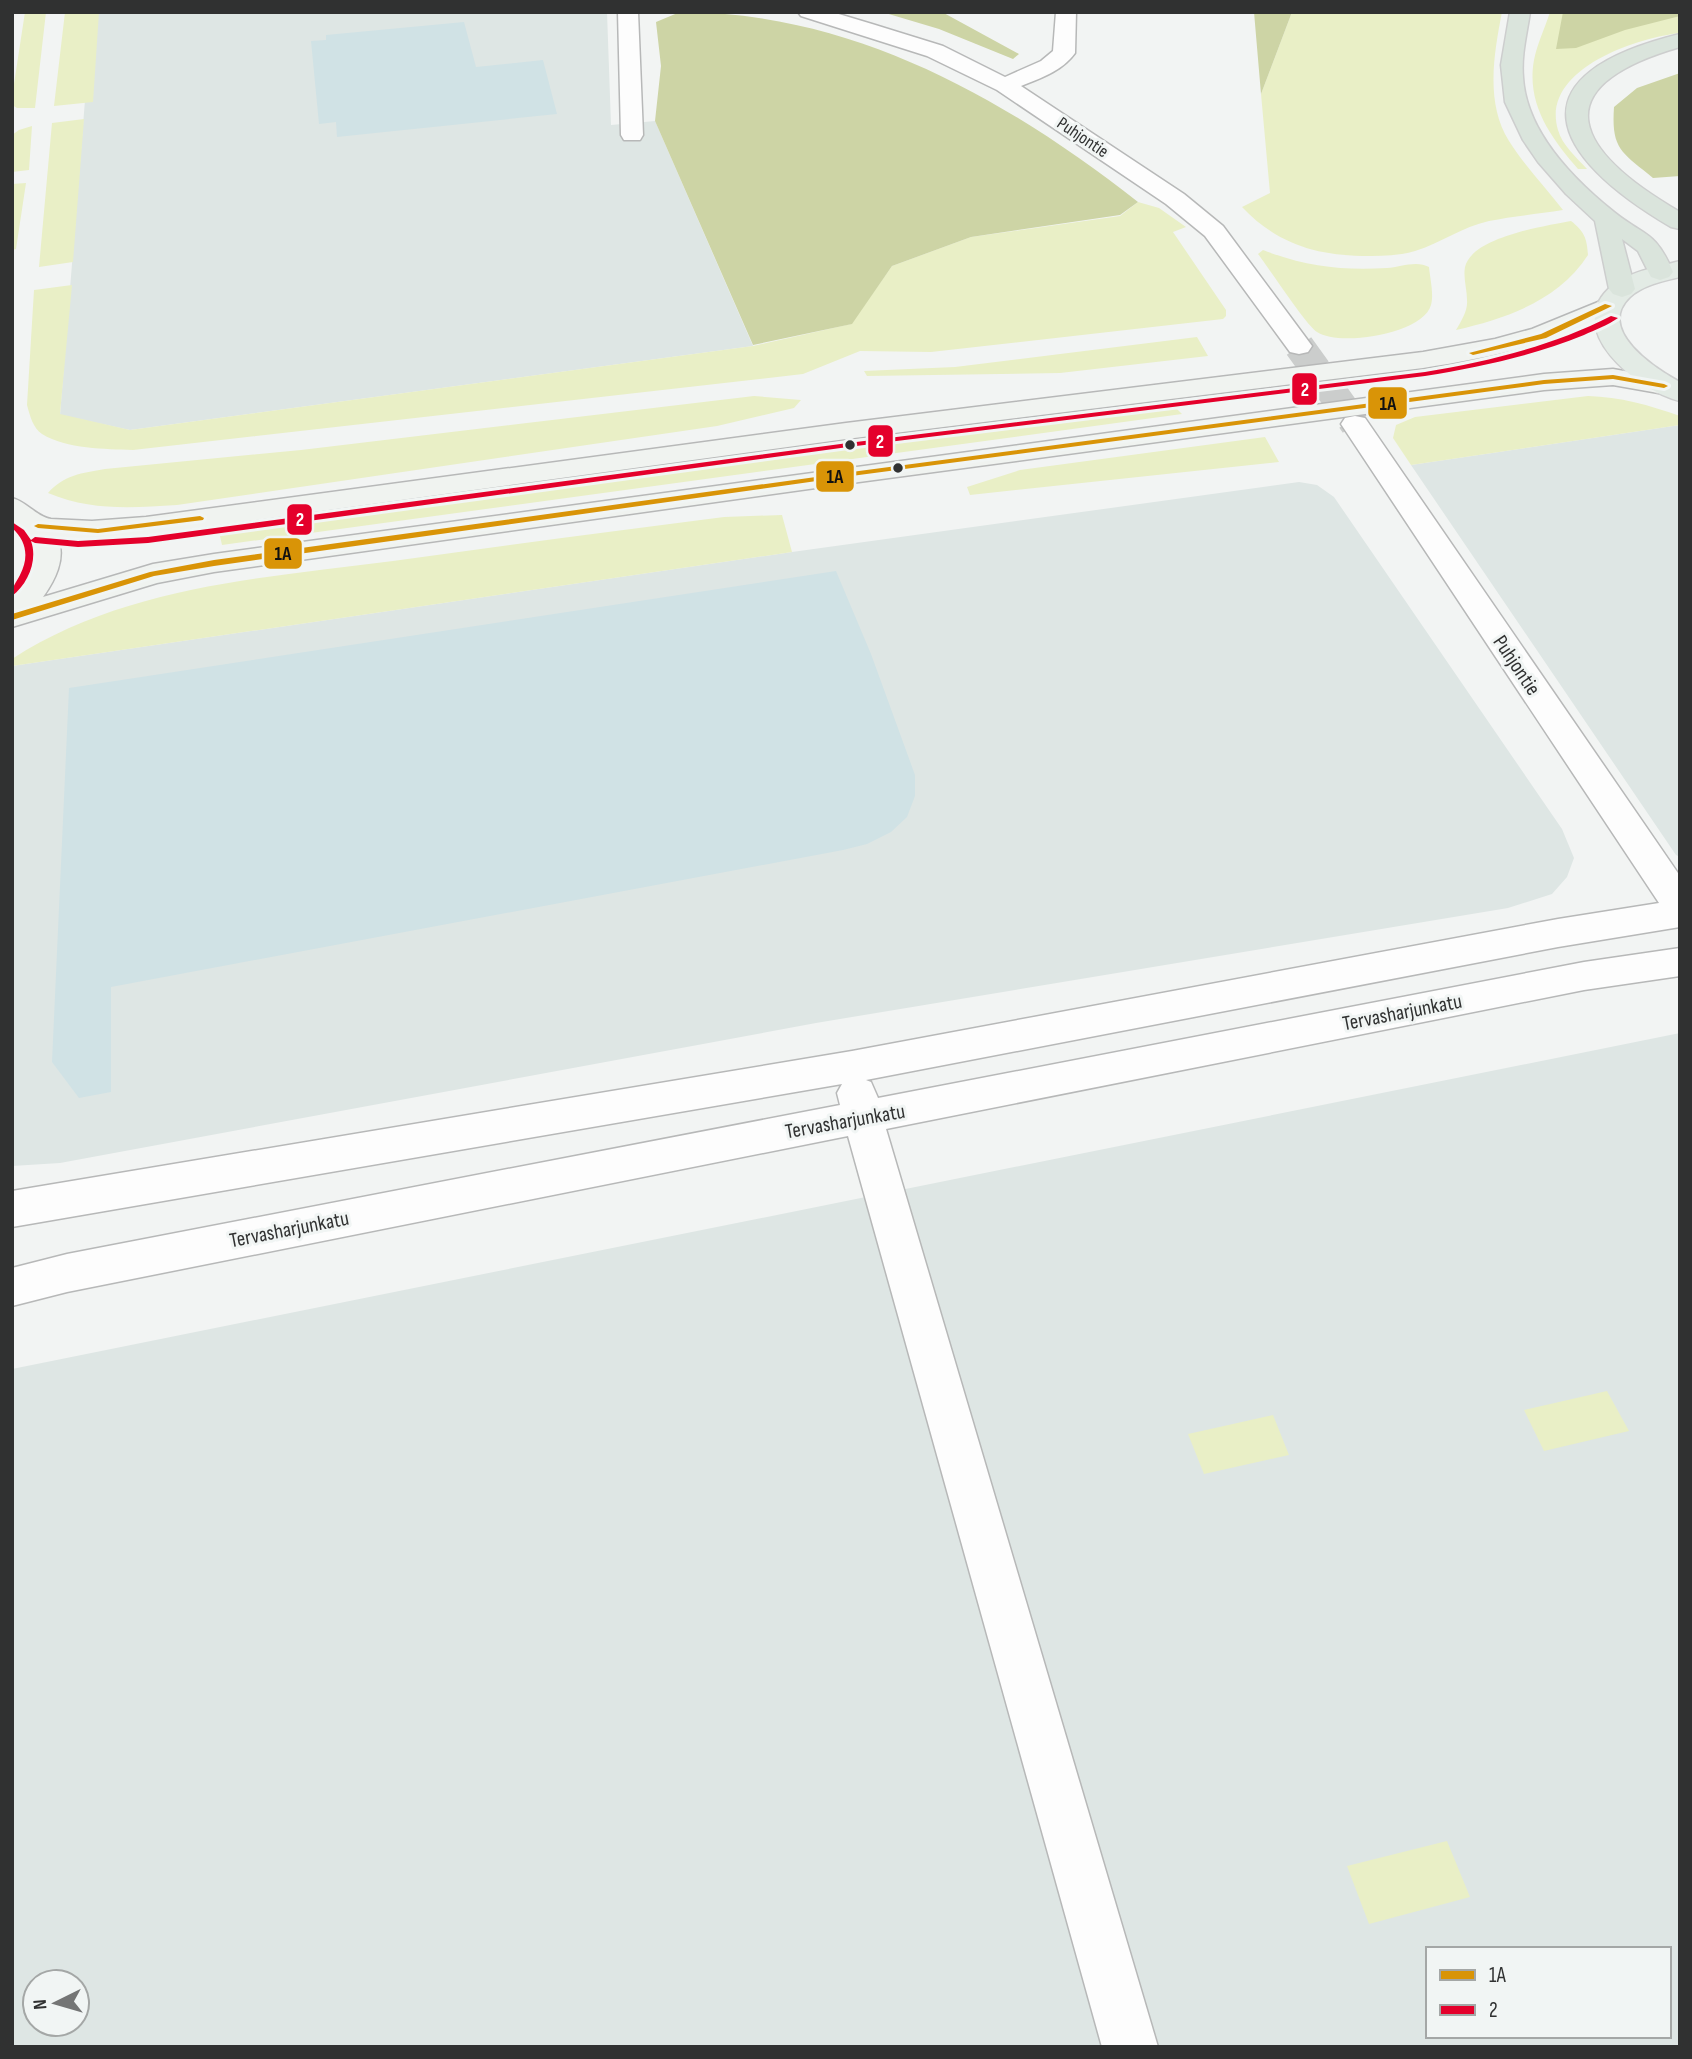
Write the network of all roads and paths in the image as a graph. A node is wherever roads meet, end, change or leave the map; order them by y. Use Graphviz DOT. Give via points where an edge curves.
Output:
graph roads {
  1 [pos="628,12"];
  2 [pos="808,12"];
  3 [pos="1066,12"];
  4 [pos="1520,12"];
  5 [pos="1680,40"];
  6 [pos="1005,85"];
  7 [pos="632,135"];
  8 [pos="1607,219"];
  9 [pos="1680,222"];
  10 [pos="1670,270"];
  11 [pos="1615,297"];
  12 [pos="1299,346"];
  13 [pos="1672,389"];
  14 [pos="1354,424"];
  15 [pos="12,507"];
  16 [pos="38,526"];
  17 [pos="12,615"];
  18 [pos="1680,905"];
  19 [pos="1680,913"];
  20 [pos="1680,962"];
  21 [pos="852,1067"];
  22 [pos="863,1119"];
  23 [pos="12,1209"];
  24 [pos="12,1287"];
  25 [pos="1130,2047"];
  1 -- 7 [label="street"];
  2 -- 6 [label="street, Puhjontie" via="935,51"];
  3 -- 6 [label="street" via="1064,53 1049,66"];
  4 -- 8 [label="highway" via="1512,81 1521,119 1546,159"];
  5 -- 9 [label="highway" via="1626,56 1594,75 1582,89 1576,121 1587,145 1611,174"];
  6 -- 12 [label="street, Puhjontie" via="1198,216"];
  8 -- 10 [label="highway" via="1644,239"];
  8 -- 11 [label="highway" via="1615,254"];
  10 -- 11 [label="main road" via="1638,279"];
  11 -- 13 [label="main road" via="1606,325 1615,346 1634,366"];
  11 -- 16 [label="main road" via="1574,325 1535,339 1423,360 832,433 146,526 85,531"];
  13 -- 17 [label="main road" via="1613,377 1544,382 516,521 153,574"];
  14 -- 18 [label="street, Puhjontie"];
  15 -- 16 [label="main road"];
  16 -- 17 [label="main road" via="46,542 46,560 40,580"];
  19 -- 21 [label="street"];
  20 -- 22 [label="street, Tervasharjunkatu" via="1584,976"];
  21 -- 22 [label="street"];
  21 -- 23 [label="street"];
  22 -- 24 [label="street, Tervasharjunkatu" via="661,1154"];
  22 -- 25 [label="street"];
}
